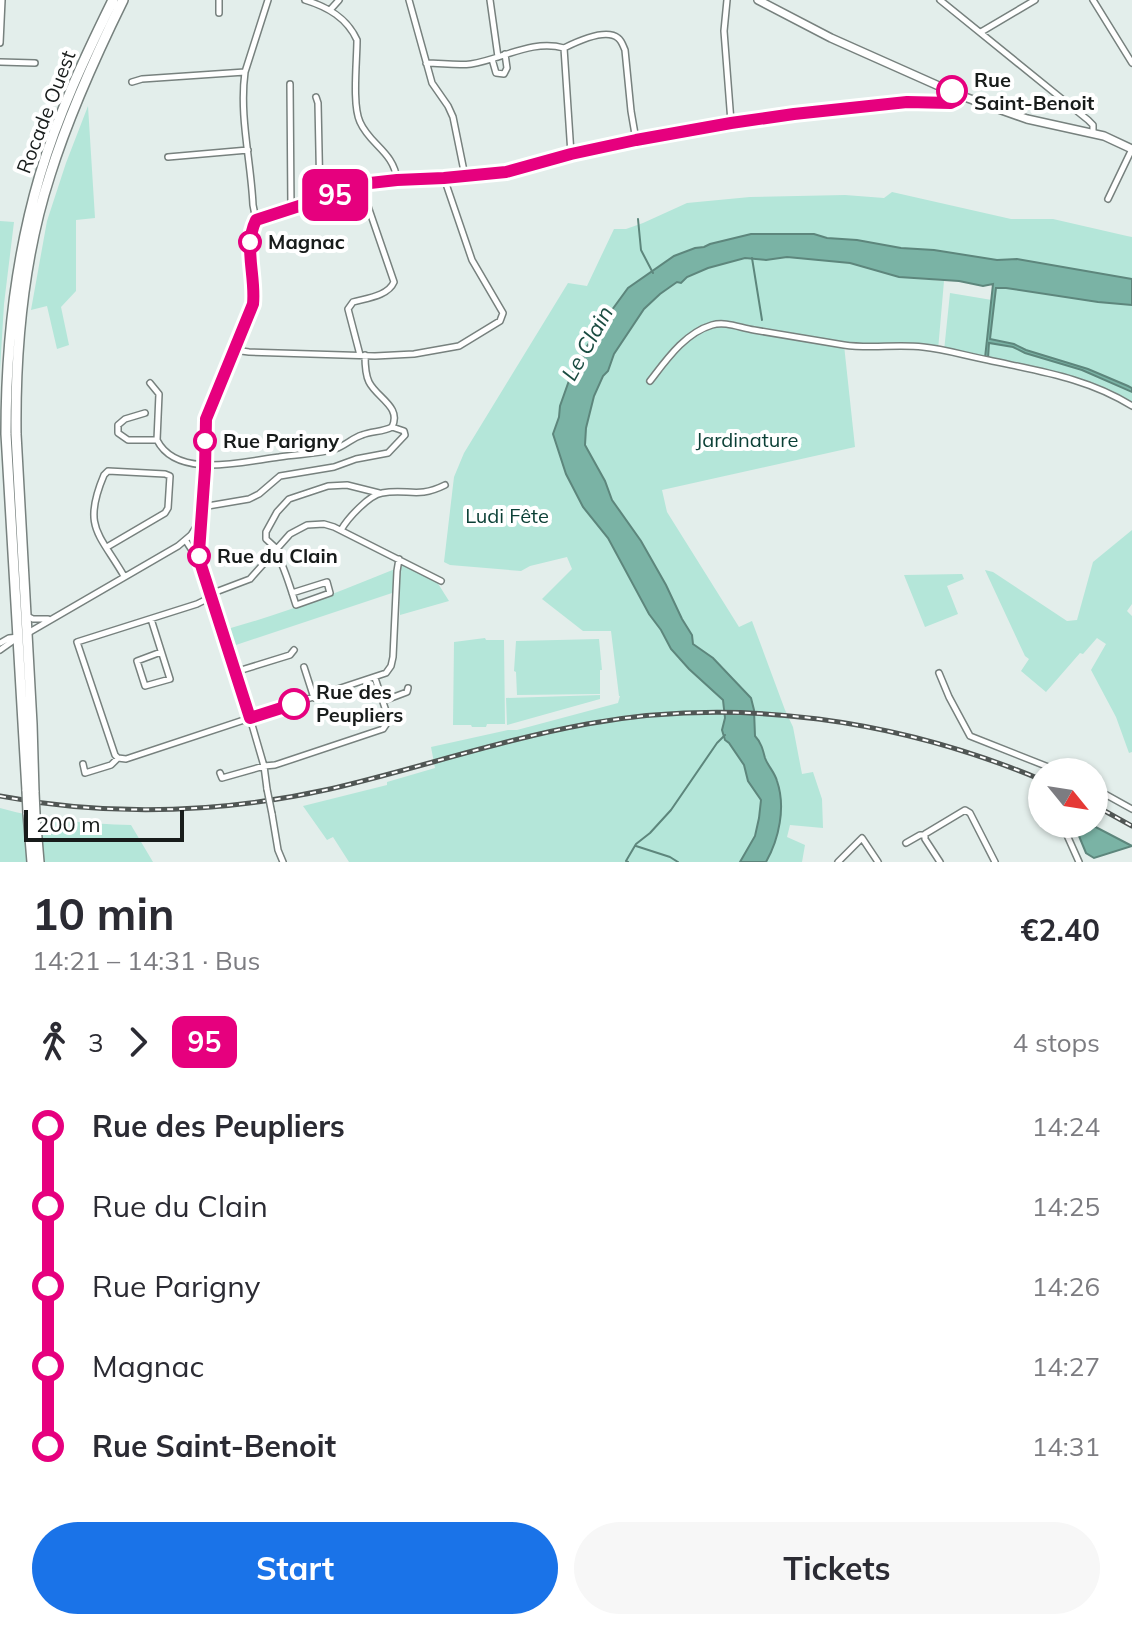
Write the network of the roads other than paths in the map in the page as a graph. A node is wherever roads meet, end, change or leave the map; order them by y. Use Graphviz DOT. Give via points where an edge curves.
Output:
graph roads {
  1 [pos="2,0"];
  2 [pos="113,0"];
  3 [pos="123,0"];
  4 [pos="219,0"];
  5 [pos="268,0"];
  6 [pos="305,0"];
  7 [pos="339,0"];
  8 [pos="409,0"];
  9 [pos="490,0"];
  10 [pos="727,0"];
  11 [pos="758,0"];
  12 [pos="940,0"];
  13 [pos="1035,0"];
  14 [pos="1093,0"];
  15 [pos="1025,3"];
  16 [pos="330,10"];
  17 [pos="219,13"];
  18 [pos="981,32"];
  19 [pos="0,43"];
  20 [pos="564,48"];
  21 [pos="505,54"];
  22 [pos="495,58"];
  23 [pos="0,62"];
  24 [pos="35,63"];
  25 [pos="426,63"];
  26 [pos="1132,63"];
  27 [pos="245,72"];
  28 [pos="132,82"];
  29 [pos="290,84"];
  30 [pos="959,95"];
  31 [pos="316,97"];
  32 [pos="731,123"];
  33 [pos="1093,133"];
  34 [pos="636,140"];
  35 [pos="1132,149"];
  36 [pos="248,150"];
  37 [pos="571,154"];
  38 [pos="168,157"];
  39 [pos="465,176"];
  40 [pos="444,178"];
  41 [pos="397,180"];
  42 [pos="361,186"];
  43 [pos="1108,199"];
  44 [pos="320,200"];
  45 [pos="291,209"];
  46 [pos="256,220"];
  47 [pos="233,350"];
  48 [pos="362,355"];
  49 [pos="650,381"];
  50 [pos="150,383"];
  51 [pos="1132,406"];
  52 [pos="145,413"];
  53 [pos="392,427"];
  54 [pos="157,440"];
  55 [pos="205,466"];
  56 [pos="445,485"];
  57 [pos="379,493"];
  58 [pos="202,510"];
  59 [pos="341,530"];
  60 [pos="189,538"];
  61 [pos="107,547"];
  62 [pos="277,551"];
  63 [pos="399,559"];
  64 [pos="200,562"];
  65 [pos="124,576"];
  66 [pos="441,581"];
  67 [pos="292,593"];
  68 [pos="211,595"];
  69 [pos="26,616"];
  70 [pos="49,619"];
  71 [pos="151,619"];
  72 [pos="22,635"];
  73 [pos="1,648"];
  74 [pos="294,650"];
  75 [pos="161,652"];
  76 [pos="19,655"];
  77 [pos="304,667"];
  78 [pos="235,672"];
  79 [pos="939,673"];
  80 [pos="375,678"];
  81 [pos="408,688"];
  82 [pos="314,698"];
  83 [pos="383,701"];
  84 [pos="250,718"];
  85 [pos="118,758"];
  86 [pos="1028,759"];
  87 [pos="83,764"];
  88 [pos="264,766"];
  89 [pos="220,773"];
  90 [pos="31,791"];
  91 [pos="1108,796"];
  92 [pos="1132,809"];
  93 [pos="32,814"];
  94 [pos="924,835"];
  95 [pos="1068,838"];
  96 [pos="906,843"];
  97 [pos="32,862"];
  98 [pos="39,862"];
  99 [pos="283,862"];
  100 [pos="838,862"];
  101 [pos="878,862"];
  102 [pos="940,862"];
  103 [pos="995,862"];
  104 [pos="1079,862"];
  1 -- 19 [label="street"];
  2 -- 72 [label="main road, Rocade Ouest" via="44,161 16,279 6,392"];
  3 -- 69 [label="main road, Rocade Ouest" via="64,132 28,265 16,392"];
  4 -- 17 [label="street"];
  5 -- 27 [label="street"];
  6 -- 16 [label="street"];
  7 -- 16 [label="street"];
  8 -- 25 [label="street"];
  9 -- 22 [label="street"];
  10 -- 32 [label="street" via="724,31"];
  11 -- 30 [label="street"];
  12 -- 18 [label="street"];
  13 -- 15 [label="street"];
  14 -- 26 [label="street"];
  15 -- 18 [label="street"];
  16 -- 41 [label="street" via="357,40 358,116 392,162"];
  18 -- 33 [label="street" via="1088,120"];
  20 -- 21 [label="street" via="550,44"];
  20 -- 34 [label="street" via="609,35 621,41"];
  20 -- 37 [label="street"];
  21 -- 22 [label="street"];
  21 -- 22 [label="street" via="504,74 496,73"];
  22 -- 25 [label="street" via="468,64"];
  23 -- 24 [label="street"];
  25 -- 39 [label="street" via="433,87 453,117"];
  27 -- 28 [label="street"];
  27 -- 36 [label="street"];
  29 -- 45 [label="street"];
  30 -- 32 [label="street" via="951,103 907,102"];
  30 -- 33 [label="street" via="1027,119"];
  31 -- 44 [label="street"];
  32 -- 34 [label="street"];
  33 -- 35 [label="street"];
  34 -- 37 [label="street"];
  35 -- 43 [label="street"];
  36 -- 38 [label="street"];
  36 -- 46 [label="street"];
  37 -- 39 [label="street" via="506,172"];
  39 -- 40 [label="street"];
  40 -- 41 [label="street"];
  40 -- 48 [label="street" via="472,260 503,313 500,321 459,346"];
  41 -- 42 [label="street"];
  42 -- 44 [label="street"];
  42 -- 48 [label="street" via="394,282 386,292 349,305"];
  44 -- 45 [label="street"];
  45 -- 46 [label="street"];
  46 -- 47 [label="street" via="250,234 253,304"];
  47 -- 48 [label="street"];
  47 -- 55 [label="street" via="206,419"];
  48 -- 53 [label="street" via="370,384 395,413"];
  49 -- 51 [label="street" via="697,332 724,324 851,346 925,347 1076,380"];
  50 -- 54 [label="street" via="159,394"];
  52 -- 54 [label="street" via="122,420 118,433 128,440"];
  53 -- 55 [label="street" via="336,449"];
  53 -- 58 [label="street" via="405,432 388,453 280,476 249,499"];
  54 -- 55 [label="street" via="171,456"];
  55 -- 58 [label="street"];
  56 -- 57 [label="street" via="427,493"];
  57 -- 59 [label="street"];
  57 -- 62 [label="street" via="328,486 289,499 266,532"];
  58 -- 60 [label="street"];
  58 -- 64 [label="street"];
  59 -- 62 [label="street" via="307,525 290,534"];
  59 -- 63 [label="street"];
  60 -- 64 [label="street"];
  60 -- 65 [label="street"];
  61 -- 61 [label="street" via="163,516 170,476 118,471 104,475 93,509 97,535"];
  61 -- 65 [label="street"];
  62 -- 67 [label="street"];
  62 -- 68 [label="street" via="250,579"];
  63 -- 66 [label="street"];
  63 -- 80 [label="street" via="392,662"];
  64 -- 68 [label="street"];
  65 -- 70 [label="street"];
  67 -- 67 [label="street" via="296,605 330,593 327,582"];
  68 -- 71 [label="street"];
  68 -- 78 [label="street"];
  69 -- 70 [label="street"];
  69 -- 72 [label="main road, Rocade Ouest"];
  70 -- 72 [label="street"];
  71 -- 75 [label="street"];
  71 -- 85 [label="street" via="77,642"];
  72 -- 73 [label="street" via="9,638"];
  72 -- 76 [label="main road, Rocade Ouest"];
  72 -- 90 [label="main road, Rocade Ouest"];
  73 -- 76 [label="street"];
  74 -- 78 [label="street"];
  75 -- 75 [label="street" via="170,679 145,686 137,661"];
  76 -- 90 [label="main road, Rocade Ouest"];
  77 -- 82 [label="street"];
  78 -- 84 [label="street"];
  79 -- 86 [label="street" via="970,736"];
  80 -- 82 [label="street"];
  80 -- 83 [label="street"];
  81 -- 83 [label="street"];
  82 -- 84 [label="street"];
  83 -- 88 [label="street" via="388,720 382,729"];
  84 -- 85 [label="street"];
  84 -- 88 [label="street"];
  85 -- 87 [label="street" via="85,773"];
  88 -- 89 [label="street" via="222,778"];
  88 -- 99 [label="street, bridge"];
  90 -- 93 [label="main road, Rocade Ouest, bridge"];
  91 -- 92 [label="street"];
  93 -- 97 [label="main road, Rocade Ouest"];
  93 -- 98 [label="main road, Rocade Ouest"];
  94 -- 96 [label="street"];
  94 -- 102 [label="street"];
  94 -- 103 [label="street" via="967,810"];
  95 -- 104 [label="street"];
  100 -- 101 [label="street" via="862,838"];
}
